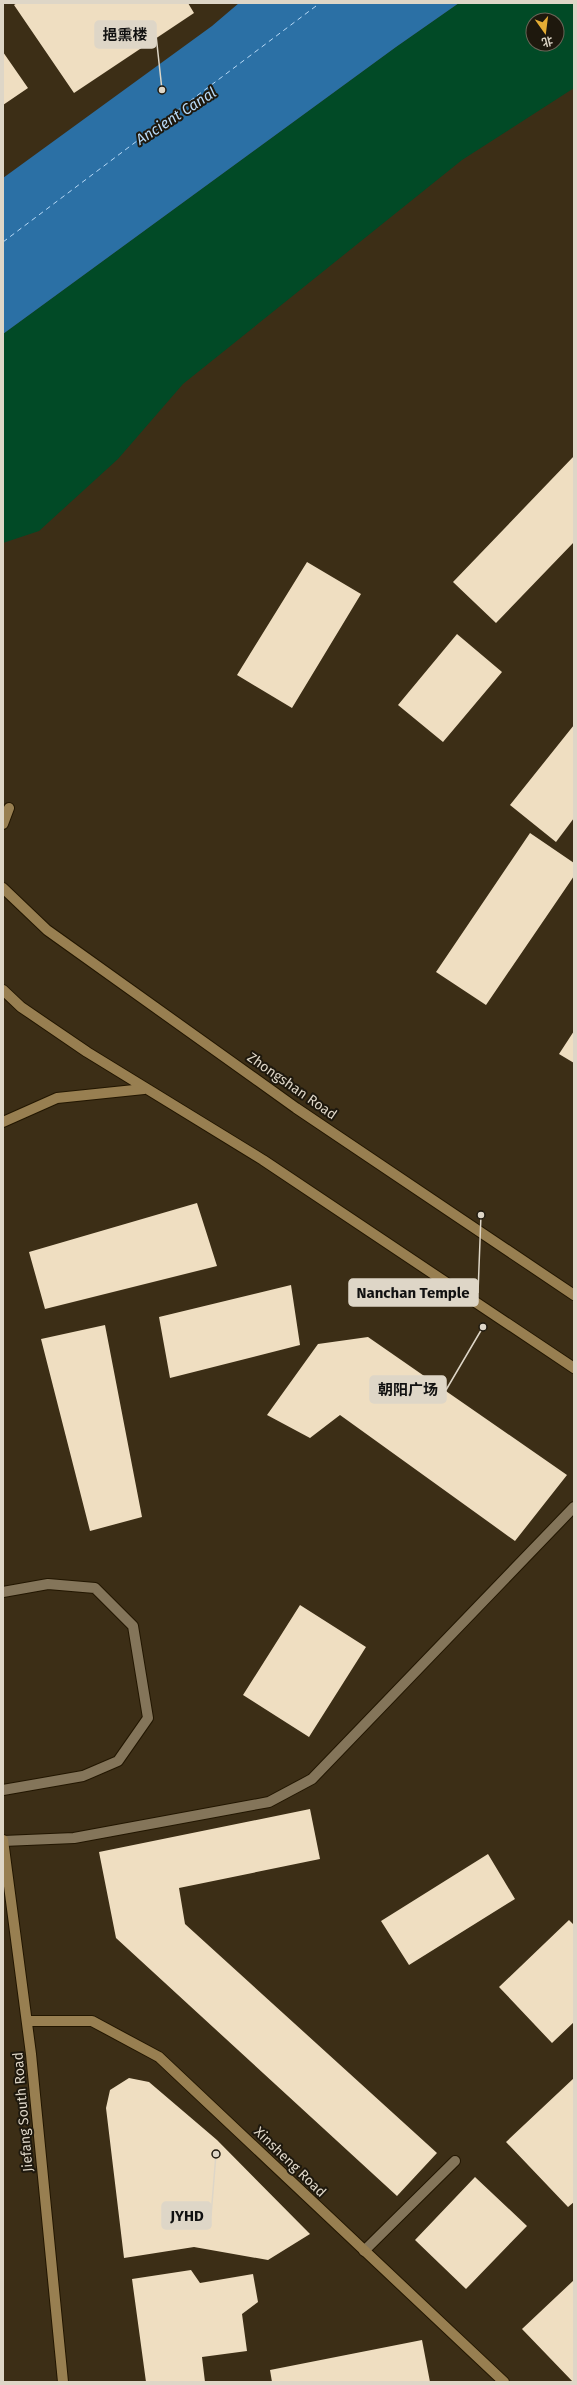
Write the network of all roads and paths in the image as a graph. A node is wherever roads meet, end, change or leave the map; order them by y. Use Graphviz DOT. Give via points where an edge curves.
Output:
graph roads {
  1 [pos="9,808"];
  2 [pos="3,824"];
  3 [pos="3,888"];
  4 [pos="3,990"];
  5 [pos="144,1088"];
  6 [pos="3,1122"];
  7 [pos="574,1295"];
  8 [pos="574,1368"];
  9 [pos="574,1507"];
  10 [pos="3,1592"];
  11 [pos="3,1790"];
  12 [pos="3,1840"];
  13 [pos="27,2021"];
  14 [pos="455,2162"];
  15 [pos="364,2251"];
  16 [pos="63,2382"];
  17 [pos="504,2382"];
  1 -- 2 [label="main road"];
  3 -- 7 [label="main road, Zhongshan Road" via="47,930 296,1108"];
  4 -- 5 [label="main road" via="21,1007"];
  5 -- 6 [label="main road" via="57,1098"];
  5 -- 8 [label="main road" via="263,1160"];
  9 -- 12 [label="lane" via="312,1779 268,1802 74,1838"];
  10 -- 11 [label="lane" via="48,1584 95,1588 133,1626 148,1718 118,1761 83,1776"];
  12 -- 13 [label="main road, Jiefang South Road"];
  13 -- 15 [label="main road, Xinsheng Road" via="92,2021 159,2057"];
  13 -- 16 [label="main road, Jiefang South Road"];
  14 -- 15 [label="lane"];
  15 -- 17 [label="main road, Xinsheng Road"];
}
